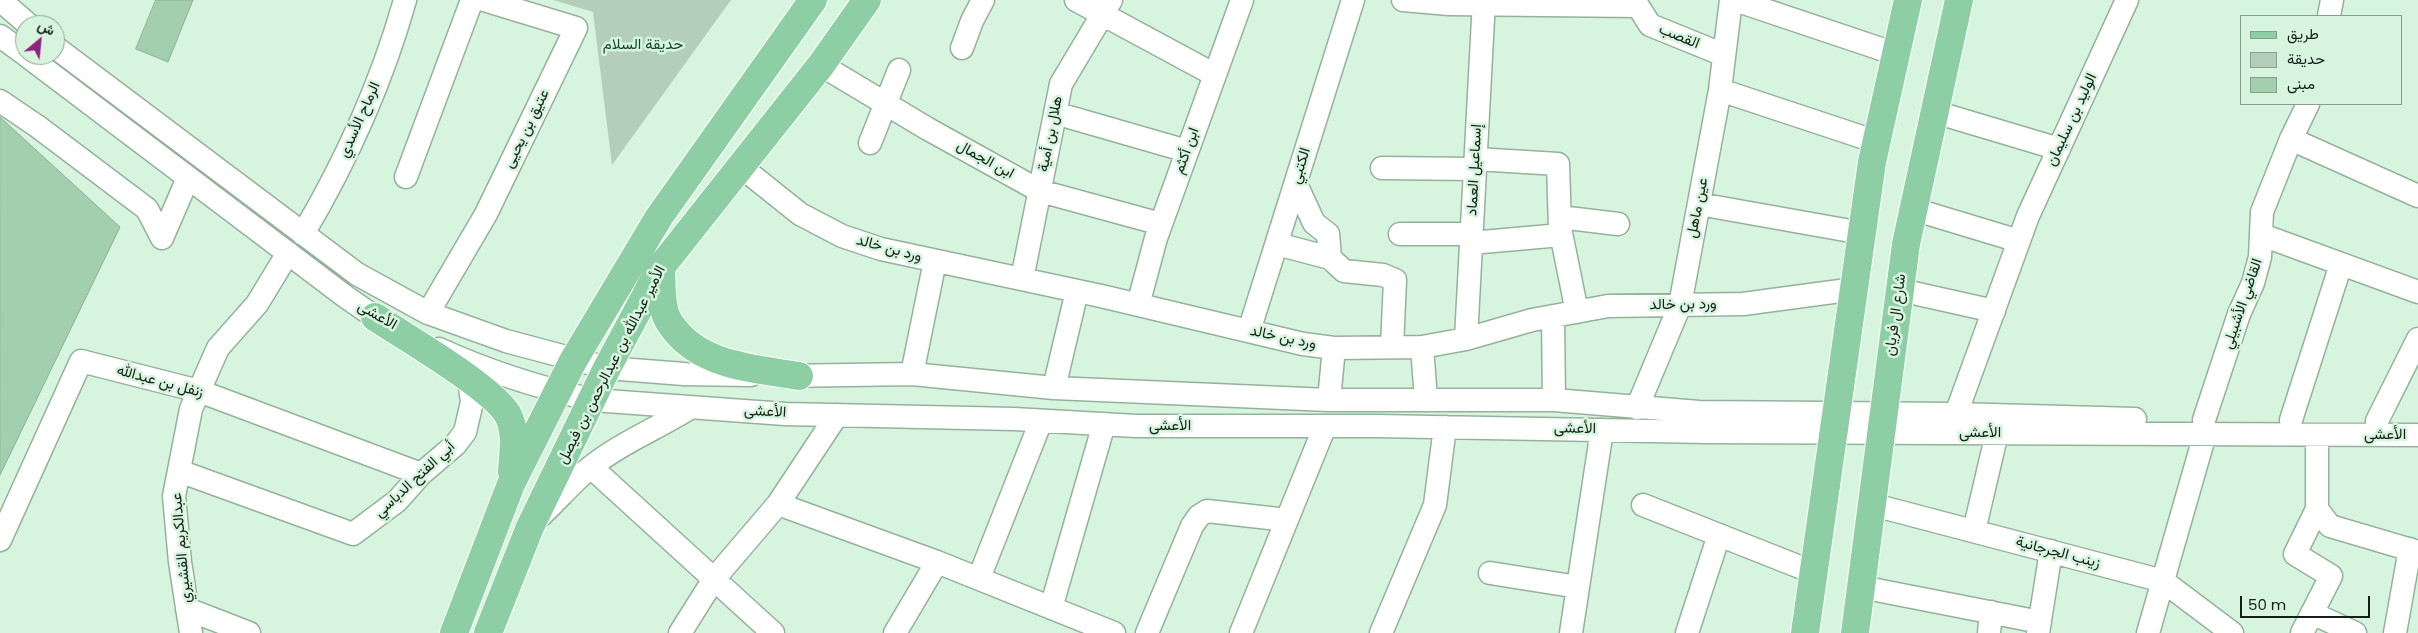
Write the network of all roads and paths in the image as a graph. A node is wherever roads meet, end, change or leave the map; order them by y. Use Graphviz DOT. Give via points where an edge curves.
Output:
graph roads {
  1 [pos="0,0"];
  2 [pos="405,0"];
  3 [pos="472,0"];
  4 [pos="484,0"];
  5 [pos="813,0"];
  6 [pos="867,0"];
  7 [pos="983,0"];
  8 [pos="1076,0"];
  9 [pos="1242,0"];
  10 [pos="1353,0"];
  11 [pos="1403,0"];
  12 [pos="1731,0"];
  13 [pos="1736,0"];
  14 [pos="1908,0"];
  15 [pos="1959,0"];
  16 [pos="2127,0"];
  17 [pos="2332,0"];
  18 [pos="1484,2"];
  19 [pos="1639,3"];
  20 [pos="1106,7"];
  21 [pos="17,15"];
  22 [pos="2328,15"];
  23 [pos="0,36"];
  24 [pos="15,47"];
  25 [pos="962,48"];
  26 [pos="1724,54"];
  27 [pos="1896,54"];
  28 [pos="65,55"];
  29 [pos="38,65"];
  30 [pos="821,65"];
  31 [pos="900,70"];
  32 [pos="1215,76"];
  33 [pos="1720,90"];
  34 [pos="0,101"];
  35 [pos="887,104"];
  36 [pos="2308,105"];
  37 [pos="1935,112"];
  38 [pos="1055,113"];
  39 [pos="2291,139"];
  40 [pos="1877,142"];
  41 [pos="870,143"];
  42 [pos="2059,149"];
  43 [pos="1187,152"];
  44 [pos="1476,164"];
  45 [pos="740,166"];
  46 [pos="1382,168"];
  47 [pos="406,177"];
  48 [pos="188,178"];
  49 [pos="1296,184"];
  50 [pos="1040,191"];
  51 [pos="2418,196"];
  52 [pos="1699,204"];
  53 [pos="1913,209"];
  54 [pos="1161,224"];
  55 [pos="1618,224"];
  56 [pos="1560,226"];
  57 [pos="1862,233"];
  58 [pos="303,234"];
  59 [pos="1400,234"];
  60 [pos="2262,235"];
  61 [pos="1472,239"];
  62 [pos="2019,240"];
  63 [pos="1277,244"];
  64 [pos="288,254"];
  65 [pos="1330,258"];
  66 [pos="935,261"];
  67 [pos="2341,264"];
  68 [pos="661,267"];
  69 [pos="1022,279"];
  70 [pos="1855,289"];
  71 [pos="1900,290"];
  72 [pos="1077,291"];
  73 [pos="2418,292"];
  74 [pos="1138,304"];
  75 [pos="1680,305"];
  76 [pos="1994,310"];
  77 [pos="1577,312"];
  78 [pos="428,313"];
  79 [pos="1553,316"];
  80 [pos="375,318"];
  81 [pos="1250,331"];
  82 [pos="1466,339"];
  83 [pos="2418,339"];
  84 [pos="1392,347"];
  85 [pos="1422,347"];
  86 [pos="1334,348"];
  87 [pos="572,361"];
  88 [pos="463,368"];
  89 [pos="607,368"];
  90 [pos="912,374"];
  91 [pos="799,376"];
  92 [pos="1054,388"];
  93 [pos="198,391"];
  94 [pos="558,391"];
  95 [pos="1426,399"];
  96 [pos="593,400"];
  97 [pos="1330,400"];
  98 [pos="1554,400"];
  99 [pos="690,408"];
  100 [pos="1637,408"];
  101 [pos="1956,414"];
  102 [pos="838,415"];
  103 [pos="2291,420"];
  104 [pos="1041,421"];
  105 [pos="2377,421"];
  106 [pos="2418,421"];
  107 [pos="1836,423"];
  108 [pos="1881,423"];
  109 [pos="1104,424"];
  110 [pos="1325,426"];
  111 [pos="1445,427"];
  112 [pos="2205,427"];
  113 [pos="1602,430"];
  114 [pos="1997,433"];
  115 [pos="2317,435"];
  116 [pos="2418,435"];
  117 [pos="591,467"];
  118 [pos="179,471"];
  119 [pos="421,474"];
  120 [pos="511,484"];
  121 [pos="778,504"];
  122 [pos="1870,504"];
  123 [pos="1642,506"];
  124 [pos="2317,509"];
  125 [pos="1287,520"];
  126 [pos="530,527"];
  127 [pos="1974,531"];
  128 [pos="1719,535"];
  129 [pos="0,540"];
  130 [pos="2414,550"];
  131 [pos="2051,551"];
  132 [pos="937,562"];
  133 [pos="1490,573"];
  134 [pos="1815,573"];
  135 [pos="978,578"];
  136 [pos="714,579"];
  137 [pos="2163,580"];
  138 [pos="1578,587"];
  139 [pos="1860,587"];
  140 [pos="1051,608"];
  141 [pos="187,609"];
  142 [pos="2312,612"];
  143 [pos="1990,623"];
  144 [pos="2039,628"];
  145 [pos="191,633"];
  146 [pos="249,633"];
  147 [pos="454,633"];
  148 [pos="488,633"];
  149 [pos="680,633"];
  150 [pos="773,633"];
  151 [pos="895,633"];
  152 [pos="1114,633"];
  153 [pos="1147,633"];
  154 [pos="1240,633"];
  155 [pos="1381,633"];
  156 [pos="1571,633"];
  157 [pos="1687,633"];
  158 [pos="1805,633"];
  159 [pos="1855,633"];
  160 [pos="2148,633"];
  161 [pos="2232,633"];
  162 [pos="2302,633"];
  163 [pos="2355,633"];
  164 [pos="2395,633"];
  1 -- 21 [label="street"];
  2 -- 58 [label="street, الرماح الأسدي" via="391,49 331,186"];
  3 -- 47 [label="street"];
  4 -- 78 [label="street, عتيق بن يحيى" via="576,28 486,214"];
  5 -- 87 [label="main road, الأمير عبدالله بن عبدالرحمن بن فيصل" via="659,217"];
  6 -- 30 [label="main road, الأمير عبدالله بن عبدالرحمن بن فيصل"];
  7 -- 25 [label="street"];
  8 -- 20 [label="street"];
  9 -- 32 [label="street, ابن أكثم"];
  10 -- 49 [label="street, الكتبي"];
  11 -- 18 [label="street, القصب"];
  12 -- 26 [label="street, عين ماهل"];
  13 -- 27 [label="street"];
  14 -- 27 [label="main road"];
  15 -- 37 [label="main road, شارع ال فريان"];
  16 -- 42 [label="street, الوليد بن سليمان"];
  17 -- 22 [label="street"];
  18 -- 19 [label="street, القصب"];
  18 -- 44 [label="street, إسماعيل العماد"];
  19 -- 26 [label="street, القصب" via="1650,25"];
  20 -- 32 [label="street"];
  20 -- 38 [label="street, هلال بن أمية" via="1061,84"];
  23 -- 24 [label="street, الأعشى"];
  26 -- 33 [label="street, عين ماهل"];
  27 -- 40 [label="main road"];
  28 -- 58 [label="street, الأعشى"];
  29 -- 48 [label="street, الأعشى"];
  30 -- 35 [label="street, ابن الجمال"];
  30 -- 45 [label="main road, الأمير عبدالله بن عبدالرحمن بن فيصل"];
  31 -- 35 [label="street"];
  32 -- 43 [label="street, ابن أكثم"];
  33 -- 40 [label="street"];
  33 -- 52 [label="street, عين ماهل"];
  34 -- 48 [label="street" via="146,209 162,238"];
  35 -- 41 [label="street"];
  35 -- 50 [label="street, ابن الجمال"];
  36 -- 39 [label="street, القاضي الأشبيلي"];
  37 -- 42 [label="street"];
  37 -- 53 [label="main road, شارع ال فريان"];
  38 -- 43 [label="street"];
  38 -- 50 [label="street, هلال بن أمية"];
  39 -- 51 [label="street"];
  39 -- 60 [label="street, القاضي الأشبيلي" via="2262,212"];
  40 -- 57 [label="main road"];
  42 -- 62 [label="street, الوليد بن سليمان"];
  43 -- 54 [label="street, ابن أكثم"];
  44 -- 46 [label="street"];
  44 -- 56 [label="street" via="1558,164"];
  44 -- 61 [label="street, إسماعيل العماد"];
  45 -- 66 [label="street, ورد بن خالد" via="800,214 842,236 880,249"];
  45 -- 68 [label="main road, الأمير عبدالله بن عبدالرحمن بن فيصل"];
  48 -- 64 [label="street, الأعشى"];
  49 -- 63 [label="street, الكتبي"];
  49 -- 65 [label="street" via="1314,223 1328,234"];
  50 -- 54 [label="street, ابن الجمال"];
  50 -- 69 [label="street, هلال بن أمية"];
  52 -- 57 [label="street"];
  52 -- 75 [label="street, عين ماهل"];
  53 -- 62 [label="street"];
  53 -- 71 [label="main road, شارع ال فريان"];
  54 -- 74 [label="street, ابن أكثم"];
  55 -- 56 [label="street"];
  56 -- 61 [label="street"];
  56 -- 77 [label="street"];
  57 -- 70 [label="main road"];
  58 -- 78 [label="street, الأعشى" via="357,274"];
  59 -- 61 [label="street"];
  60 -- 67 [label="street"];
  60 -- 112 [label="street, القاضي الأشبيلي" via="2253,283 2239,314"];
  61 -- 82 [label="street, إسماعيل العماد"];
  62 -- 76 [label="street, الوليد بن سليمان"];
  63 -- 65 [label="street"];
  63 -- 81 [label="street, الكتبي"];
  64 -- 80 [label="street, الأعشى"];
  64 -- 93 [label="street, عبدالكريم القشيري" via="257,304 218,348"];
  65 -- 84 [label="street" via="1344,271 1383,275 1396,280"];
  66 -- 69 [label="street, ورد بن خالد"];
  66 -- 90 [label="street"];
  67 -- 73 [label="street"];
  67 -- 103 [label="street"];
  68 -- 89 [label="main road, الأمير عبدالله بن عبدالرحمن بن فيصل"];
  68 -- 91 [label="main road" via="667,319 685,341 712,358 734,365"];
  69 -- 72 [label="street, ورد بن خالد"];
  70 -- 75 [label="street, ورد بن خالد" via="1743,304"];
  70 -- 107 [label="main road"];
  71 -- 76 [label="street"];
  71 -- 108 [label="main road, شارع ال فريان"];
  72 -- 74 [label="street, ورد بن خالد"];
  72 -- 92 [label="street"];
  74 -- 81 [label="street, ورد بن خالد"];
  75 -- 77 [label="street, ورد بن خالد" via="1608,306"];
  75 -- 100 [label="street, عين ماهل"];
  76 -- 101 [label="street, الوليد بن سليمان"];
  77 -- 79 [label="street, ورد بن خالد"];
  78 -- 87 [label="street, الأعشى"];
  79 -- 82 [label="street, ورد بن خالد"];
  79 -- 98 [label="street"];
  80 -- 88 [label="main road"];
  81 -- 86 [label="street, ورد بن خالد"];
  82 -- 85 [label="street, ورد بن خالد"];
  83 -- 105 [label="street"];
  84 -- 85 [label="street, ورد بن خالد"];
  84 -- 86 [label="street, ورد بن خالد"];
  85 -- 95 [label="street"];
  86 -- 97 [label="street"];
  87 -- 89 [label="street, الأعشى"];
  87 -- 94 [label="main road, الأمير عبدالله بن عبدالرحمن بن فيصل"];
  88 -- 94 [label="street, الأعشى"];
  88 -- 119 [label="street, أبي الفتح الدباسي" via="472,402 464,432"];
  88 -- 120 [label="main road" via="508,415 514,430"];
  89 -- 91 [label="street, الأعشى" via="684,374"];
  89 -- 96 [label="main road, الأمير عبدالله بن عبدالرحمن بن فيصل"];
  90 -- 91 [label="street, الأعشى"];
  90 -- 92 [label="street, الأعشى"];
  92 -- 97 [label="street, الأعشى"];
  93 -- 118 [label="street, عبدالكريم القشيري" via="191,408"];
  93 -- 119 [label="street, زنفل بن عبدالله"];
  93 -- 129 [label="street, زنفل بن عبدالله" via="81,361"];
  94 -- 96 [label="street, الأعشى"];
  94 -- 120 [label="main road, الأمير عبدالله بن عبدالرحمن بن فيصل"];
  95 -- 97 [label="street, الأعشى"];
  95 -- 98 [label="street, الأعشى"];
  96 -- 99 [label="street, الأعشى"];
  96 -- 126 [label="main road, الأمير عبدالله بن عبدالرحمن بن فيصل"];
  98 -- 100 [label="street, الأعشى"];
  99 -- 102 [label="street, الأعشى"];
  99 -- 117 [label="street"];
  100 -- 107 [label="street, الأعشى"];
  101 -- 108 [label="street, الأعشى"];
  101 -- 112 [label="street, الأعشى"];
  102 -- 104 [label="street, الأعشى"];
  102 -- 121 [label="street"];
  103 -- 105 [label="street, الأعشى"];
  103 -- 112 [label="street, الأعشى"];
  104 -- 109 [label="street, الأعشى"];
  104 -- 135 [label="street"];
  105 -- 106 [label="street, الأعشى"];
  107 -- 108 [label="street, الأعشى"];
  107 -- 113 [label="street, الأعشى"];
  107 -- 134 [label="main road"];
  108 -- 114 [label="street, الأعشى"];
  108 -- 122 [label="main road, شارع ال فريان"];
  109 -- 110 [label="street, الأعشى"];
  109 -- 140 [label="street"];
  110 -- 111 [label="street, الأعشى"];
  110 -- 125 [label="street"];
  111 -- 113 [label="street, الأعشى"];
  111 -- 155 [label="street" via="1435,505"];
  112 -- 114 [label="street, الأعشى"];
  112 -- 115 [label="street, الأعشى"];
  112 -- 137 [label="street, القاضي الأشبيلي"];
  113 -- 138 [label="street"];
  114 -- 127 [label="street"];
  115 -- 116 [label="street, الأعشى"];
  115 -- 124 [label="street"];
  117 -- 126 [label="street"];
  117 -- 136 [label="street"];
  118 -- 119 [label="street, أبي الفتح الدباسي" via="353,534 397,501"];
  118 -- 141 [label="street, عبدالكريم القشيري" via="174,496"];
  120 -- 147 [label="main road, الأمير عبدالله بن عبدالرحمن بن فيصل"];
  121 -- 132 [label="street"];
  121 -- 136 [label="street"];
  122 -- 127 [label="street, زينب الجرجانية"];
  122 -- 139 [label="main road, شارع ال فريان"];
  123 -- 128 [label="street"];
  124 -- 130 [label="street" via="2330,526"];
  124 -- 142 [label="street" via="2295,554 2331,576"];
  125 -- 153 [label="street" via="1208,511 1199,516"];
  125 -- 154 [label="street"];
  126 -- 148 [label="main road, الأمير عبدالله بن عبدالرحمن بن فيصل"];
  127 -- 131 [label="street, زينب الجرجانية"];
  128 -- 134 [label="street"];
  128 -- 157 [label="street"];
  130 -- 164 [label="street"];
  131 -- 137 [label="street, زينب الجرجانية"];
  131 -- 144 [label="street"];
  132 -- 135 [label="street"];
  132 -- 151 [label="street"];
  133 -- 138 [label="street"];
  134 -- 158 [label="main road"];
  135 -- 140 [label="street"];
  136 -- 149 [label="street"];
  136 -- 150 [label="street"];
  137 -- 160 [label="street, القاضي الأشبيلي"];
  137 -- 161 [label="street, زينب الجرجانية"];
  138 -- 156 [label="street"];
  139 -- 143 [label="street"];
  139 -- 159 [label="main road, شارع ال فريان"];
  140 -- 152 [label="street"];
  141 -- 145 [label="street, عبدالكريم القشيري"];
  141 -- 146 [label="street"];
  142 -- 162 [label="street"];
  142 -- 163 [label="street"];
  143 -- 144 [label="street"];
}
